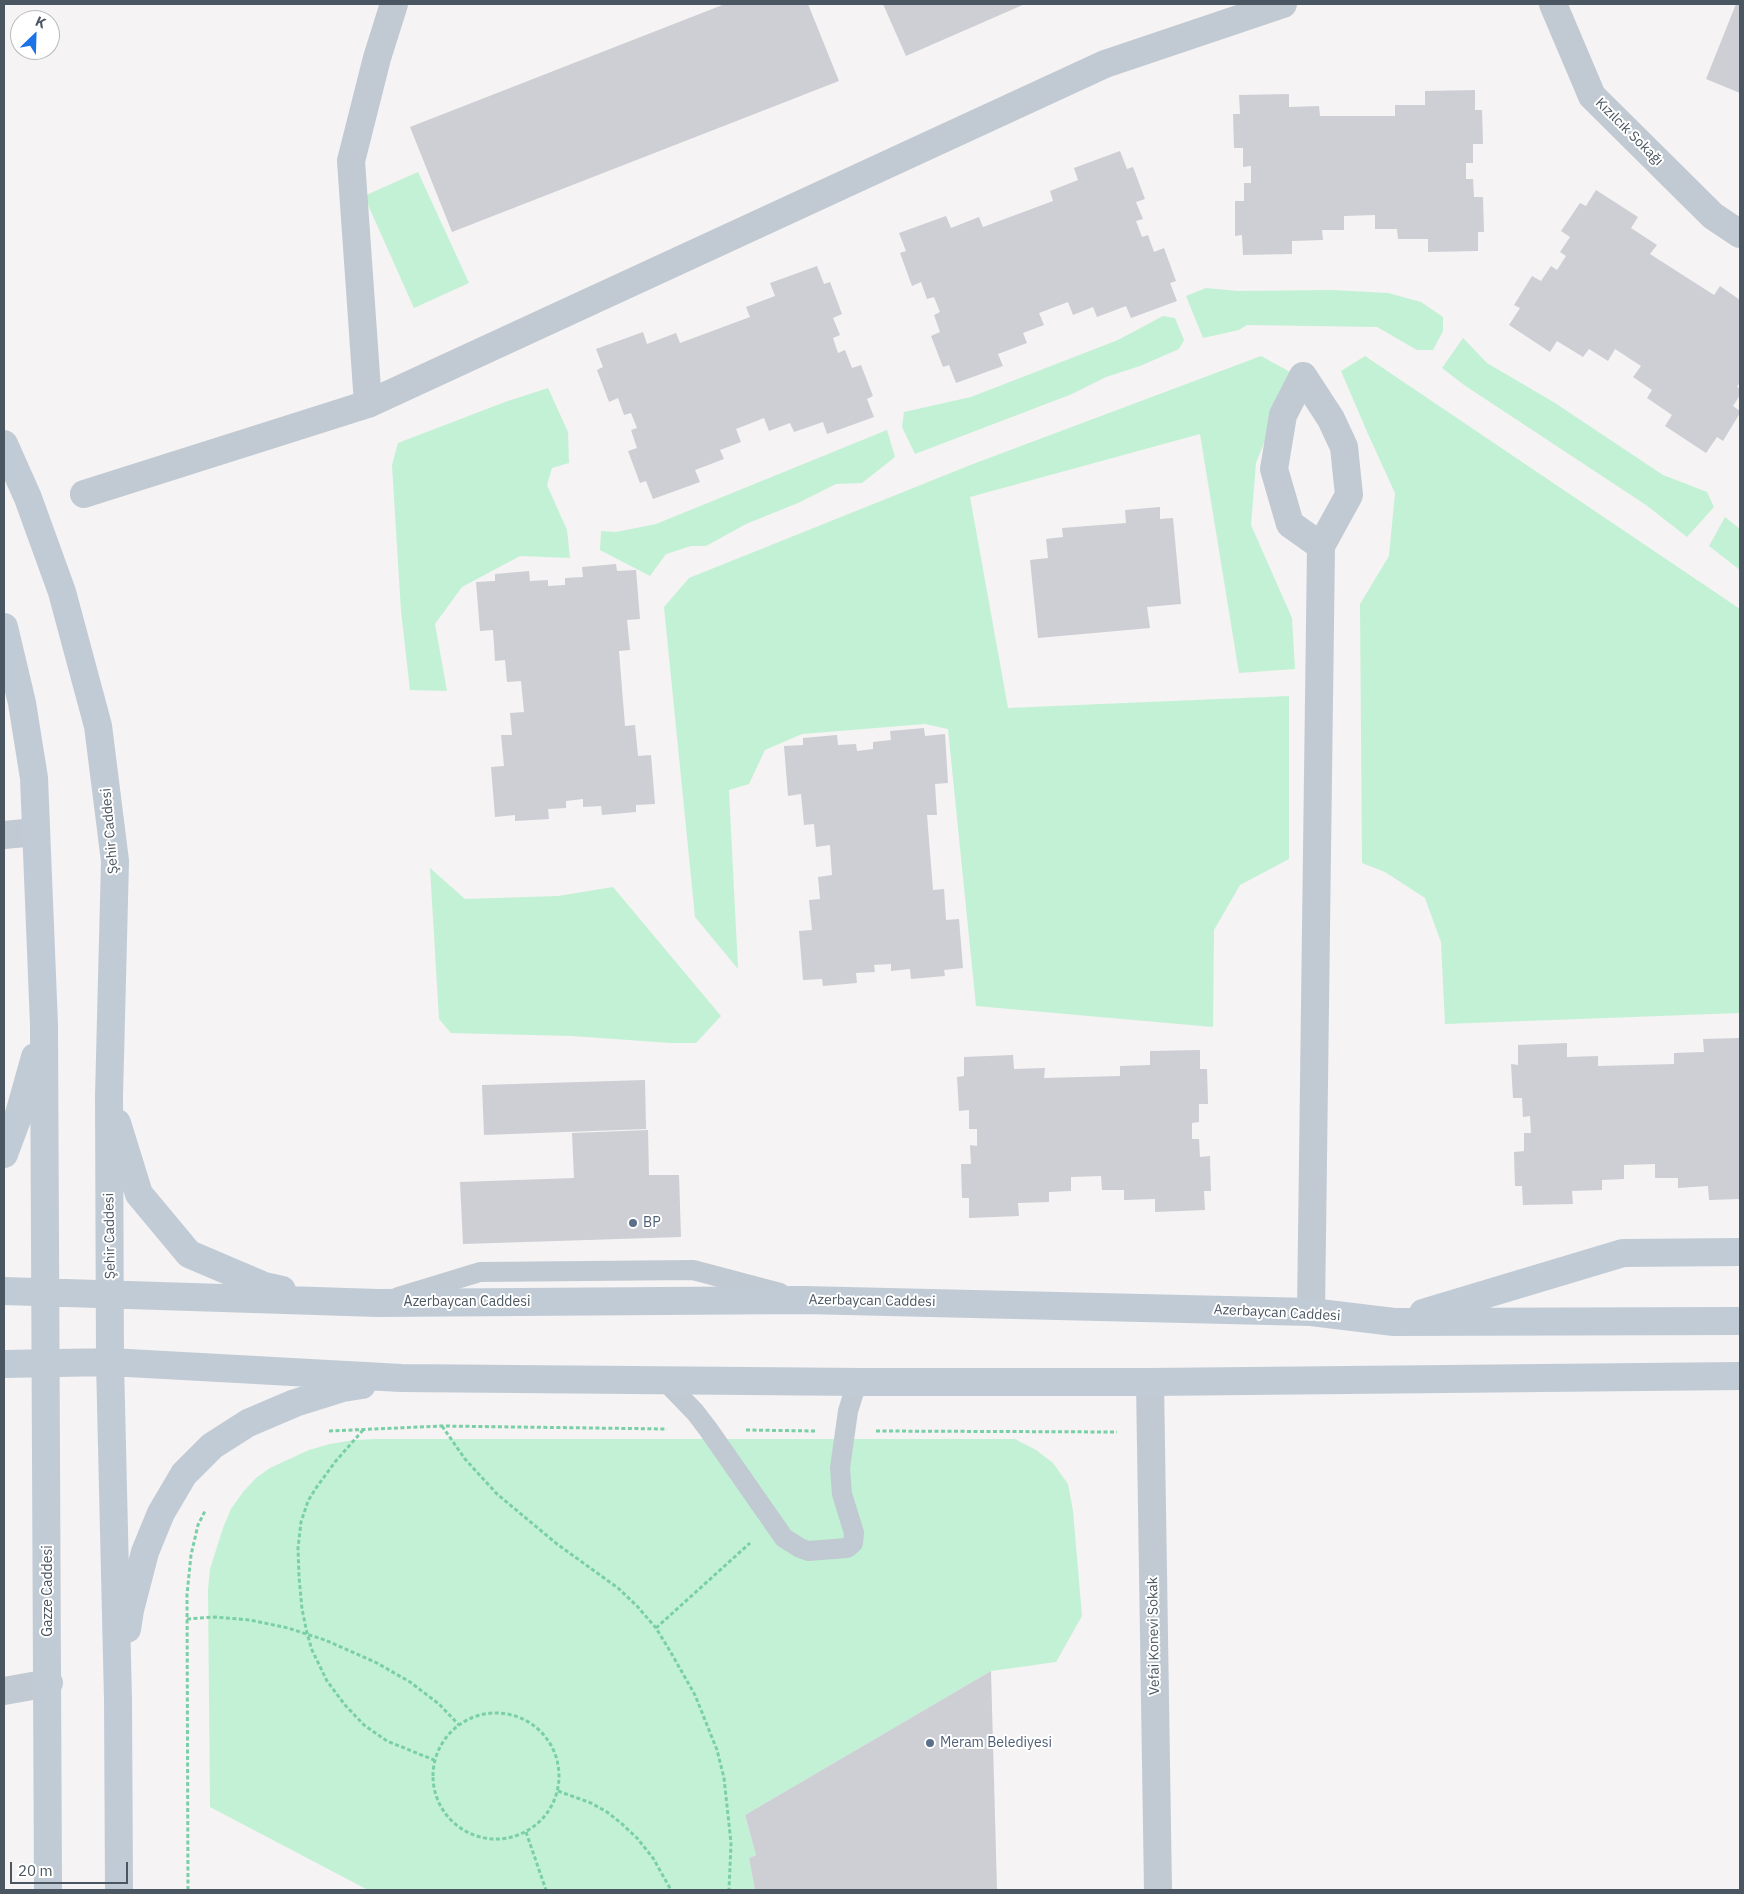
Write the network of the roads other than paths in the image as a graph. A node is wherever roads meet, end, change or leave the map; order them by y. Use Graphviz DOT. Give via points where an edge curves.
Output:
graph roads {
  1 [pos="394,4"];
  2 [pos="1284,4"];
  3 [pos="1553,4"];
  4 [pos="1740,234"];
  5 [pos="368,404"];
  6 [pos="4,444"];
  7 [pos="84,494"];
  8 [pos="1321,546"];
  9 [pos="4,627"];
  10 [pos="36,832"];
  11 [pos="4,835"];
  12 [pos="44,1025"];
  13 [pos="109,1096"];
  14 [pos="4,1154"];
  15 [pos="1740,1252"];
  16 [pos="4,1291"];
  17 [pos="46,1292"];
  18 [pos="111,1295"];
  19 [pos="324,1300"];
  20 [pos="1311,1312"];
  21 [pos="1394,1322"];
  22 [pos="1740,1322"];
  23 [pos="46,1362"];
  24 [pos="110,1362"];
  25 [pos="4,1364"];
  26 [pos="1740,1376"];
  27 [pos="400,1378"];
  28 [pos="663,1380"];
  29 [pos="861,1382"];
  30 [pos="1150,1382"];
  31 [pos="49,1683"];
  32 [pos="4,1691"];
  33 [pos="118,1700"];
  34 [pos="48,1890"];
  35 [pos="119,1890"];
  36 [pos="1158,1890"];
  1 -- 5 [label="street" via="350,162"];
  2 -- 5 [label="street" via="1104,64"];
  3 -- 4 [label="street, Kızılcık Sokağı" via="1592,96 1713,216"];
  5 -- 7 [label="street"];
  6 -- 13 [label="main road, Şehir Caddesi" via="28,498 62,592 98,726 115,861"];
  8 -- 8 [label="street" via="1349,495 1344,447 1331,419 1302,376 1283,415 1274,469 1290,524"];
  8 -- 20 [label="street"];
  9 -- 10 [label="main road" via="22,703 34,778"];
  10 -- 11 [label="street"];
  10 -- 12 [label="main road"];
  12 -- 14 [label="main road"];
  12 -- 17 [label="main road"];
  13 -- 18 [label="main road, Şehir Caddesi"];
  13 -- 19 [label="main road" via="139,1194 189,1254 264,1286"];
  15 -- 21 [label="main road" via="1623,1253"];
  16 -- 17 [label="main road, Azerbaycan Caddesi"];
  17 -- 18 [label="main road, Azerbaycan Caddesi"];
  17 -- 23 [label="main road, Gazze Caddesi"];
  18 -- 19 [label="main road, Azerbaycan Caddesi"];
  18 -- 24 [label="main road"];
  19 -- 20 [label="main road, Azerbaycan Caddesi" via="378,1303 804,1300"];
  20 -- 21 [label="main road, Azerbaycan Caddesi"];
  21 -- 22 [label="main road, Azerbaycan Caddesi"];
  23 -- 24 [label="main road"];
  23 -- 25 [label="main road"];
  23 -- 31 [label="main road, Gazze Caddesi"];
  24 -- 27 [label="main road"];
  24 -- 33 [label="main road"];
  26 -- 30 [label="main road"];
  27 -- 28 [label="main road"];
  27 -- 33 [label="main road" via="343,1388 295,1403 248,1423 212,1446 184,1474 161,1513 145,1552 130,1610"];
  28 -- 29 [label="main road"];
  28 -- 29 [label="lane" via="695,1412 784,1538 808,1551 846,1548 854,1543 842,1494 840,1468 848,1411"];
  29 -- 30 [label="main road"];
  30 -- 36 [label="street, Vefai Konevi Sokak"];
  31 -- 32 [label="street"];
  31 -- 34 [label="main road, Gazze Caddesi"];
  33 -- 35 [label="main road"];
}
